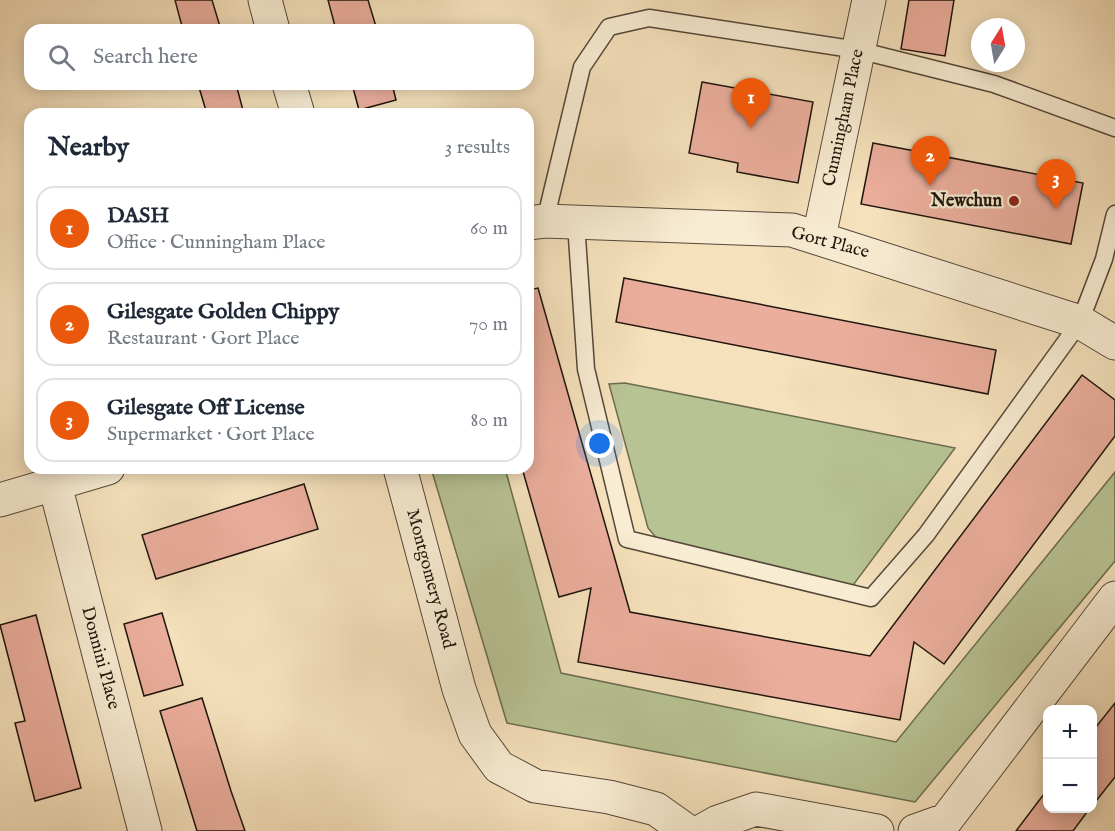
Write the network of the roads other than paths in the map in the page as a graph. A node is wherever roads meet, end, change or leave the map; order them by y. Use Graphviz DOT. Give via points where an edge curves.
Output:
graph roads {
  1 [pos="265,0"];
  2 [pos="869,0"];
  3 [pos="271,24"];
  4 [pos="858,50"];
  5 [pos="291,90"];
  6 [pos="296,108"];
  7 [pos="1115,128"];
  8 [pos="1115,214"];
  9 [pos="550,222"];
  10 [pos="819,237"];
  11 [pos="1080,321"];
  12 [pos="1115,343"];
  13 [pos="89,474"];
  14 [pos="402,474"];
  15 [pos="55,485"];
  16 [pos="0,500"];
  17 [pos="1115,598"];
  18 [pos="145,831"];
  19 [pos="687,831"];
  20 [pos="702,831"];
  21 [pos="877,831"];
  22 [pos="915,831"];
  1 -- 3 [label="street"];
  2 -- 4 [label="street, Cunningham Place"];
  4 -- 7 [label="lane" via="994,84"];
  4 -- 9 [label="lane" via="649,18 609,27 582,67"];
  4 -- 10 [label="street, Cunningham Place"];
  5 -- 6 [label="street"];
  8 -- 11 [label="lane" via="1104,259"];
  9 -- 10 [label="street, Gort Place" via="792,230"];
  9 -- 11 [label="lane" via="627,539 871,598 926,535"];
  10 -- 11 [label="street, Gort Place"];
  11 -- 12 [label="street, Gort Place"];
  13 -- 15 [label="street"];
  14 -- 19 [label="street, Montgomery Road" via="459,689 475,734 499,767 536,786 656,809"];
  15 -- 16 [label="street"];
  15 -- 18 [label="street, Donnini Place"];
  17 -- 22 [label="street" via="946,820"];
  20 -- 21 [label="street" via="756,809"];
}
